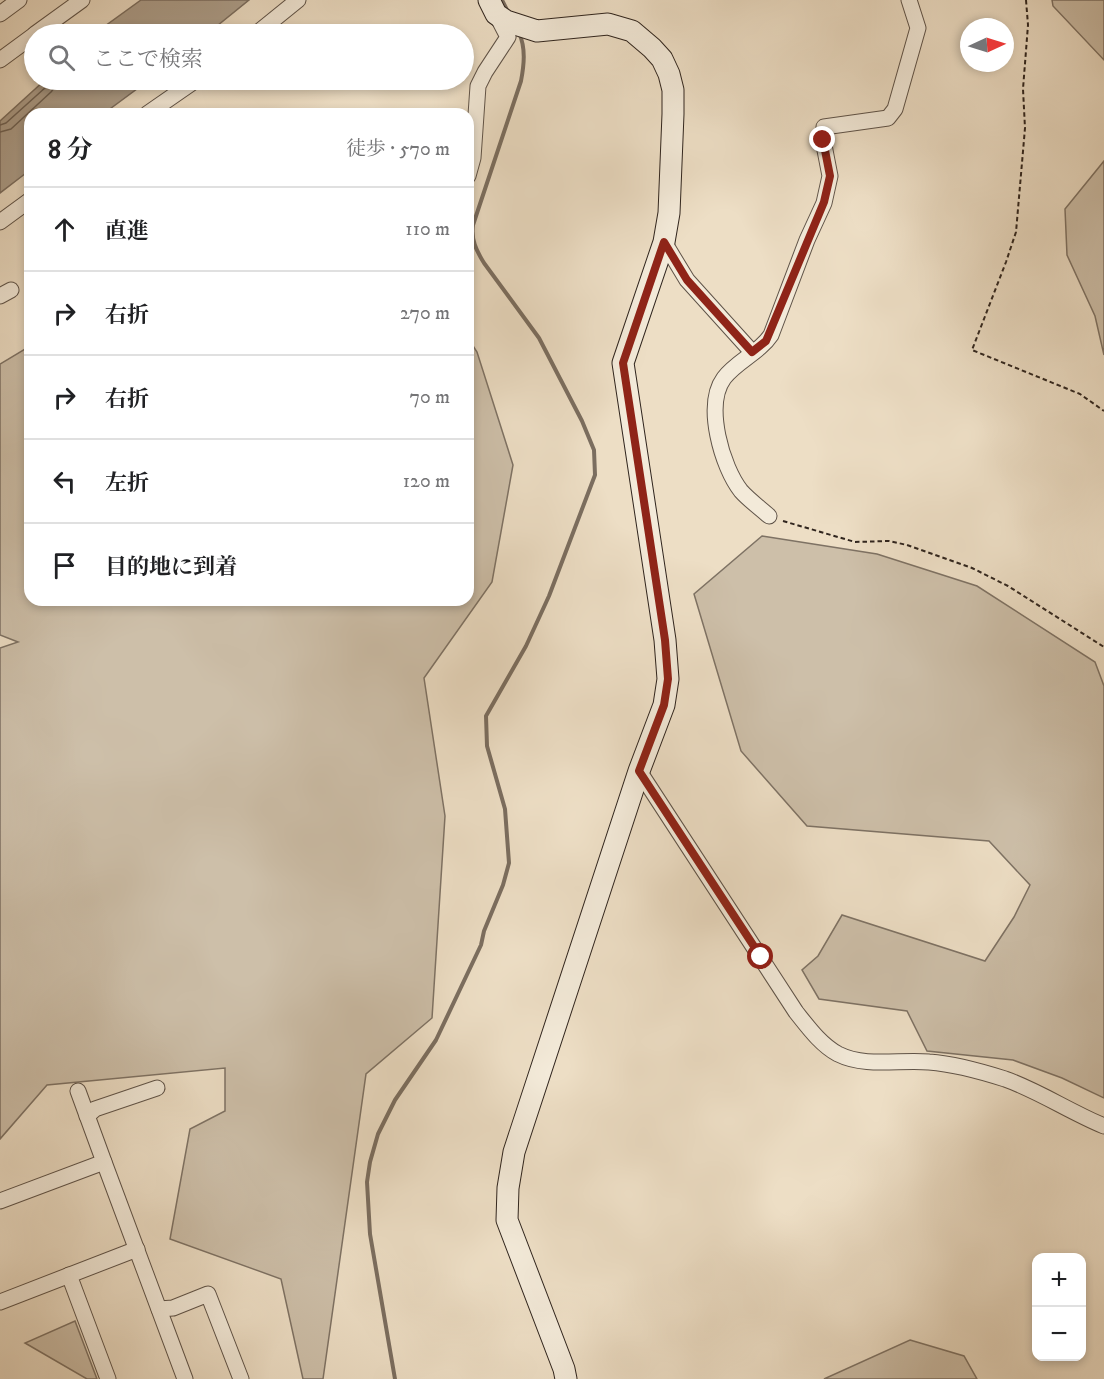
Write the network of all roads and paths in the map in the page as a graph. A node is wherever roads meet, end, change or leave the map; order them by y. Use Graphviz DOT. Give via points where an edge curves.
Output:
graph roads {
  1 [pos="20,0"];
  2 [pos="82,0"];
  3 [pos="298,0"];
  4 [pos="909,0"];
  5 [pos="1026,0"];
  6 [pos="496,11"];
  7 [pos="0,14"];
  8 [pos="50,24"];
  9 [pos="268,24"];
  10 [pos="24,43"];
  11 [pos="0,60"];
  12 [pos="182,90"];
  13 [pos="156,108"];
  14 [pos="474,144"];
  15 [pos="24,204"];
  16 [pos="0,222"];
  17 [pos="664,242"];
  18 [pos="752,352"];
  19 [pos="1104,411"];
  20 [pos="769,516"];
  21 [pos="1104,647"];
  22 [pos="639,771"];
  23 [pos="157,1088"];
  24 [pos="78,1091"];
  25 [pos="87,1116"];
  26 [pos="1104,1126"];
  27 [pos="104,1162"];
  28 [pos="0,1202"];
  29 [pos="137,1249"];
  30 [pos="69,1275"];
  31 [pos="0,1302"];
  32 [pos="159,1309"];
  33 [pos="108,1379"];
  34 [pos="185,1379"];
  35 [pos="241,1379"];
  36 [pos="566,1379"];
  1 -- 7 [label="street"];
  2 -- 8 [label="street"];
  3 -- 9 [label="street"];
  4 -- 18 [label="street" via="918,28 895,109 888,118 824,127 830,176 824,202 771,335"];
  5 -- 19 [label="path" via="1025,128 1016,231 972,350 1080,394"];
  6 -- 14 [label="street" via="508,37 478,86"];
  6 -- 17 [label="street" via="537,31 594,24 620,26 643,39 662,59 673,90 669,213"];
  10 -- 11 [label="street"];
  12 -- 13 [label="street"];
  15 -- 16 [label="street"];
  17 -- 18 [label="street" via="687,280"];
  17 -- 22 [label="street" via="623,363 668,679 664,705"];
  18 -- 20 [label="street" via="725,376 714,410 729,470 741,491"];
  20 -- 21 [label="path" via="855,542 907,545 972,568 1008,586"];
  22 -- 26 [label="street" via="796,1012 837,1053 884,1062 961,1067 1005,1079"];
  22 -- 36 [label="street" via="514,1152 508,1188 511,1232"];
  23 -- 25 [label="street" via="95,1109"];
  24 -- 25 [label="street"];
  25 -- 27 [label="street"];
  27 -- 28 [label="street"];
  27 -- 29 [label="street"];
  29 -- 30 [label="street"];
  29 -- 32 [label="street"];
  30 -- 31 [label="street"];
  30 -- 33 [label="street"];
  32 -- 34 [label="street"];
  32 -- 35 [label="street" via="173,1308 208,1294"];
}
